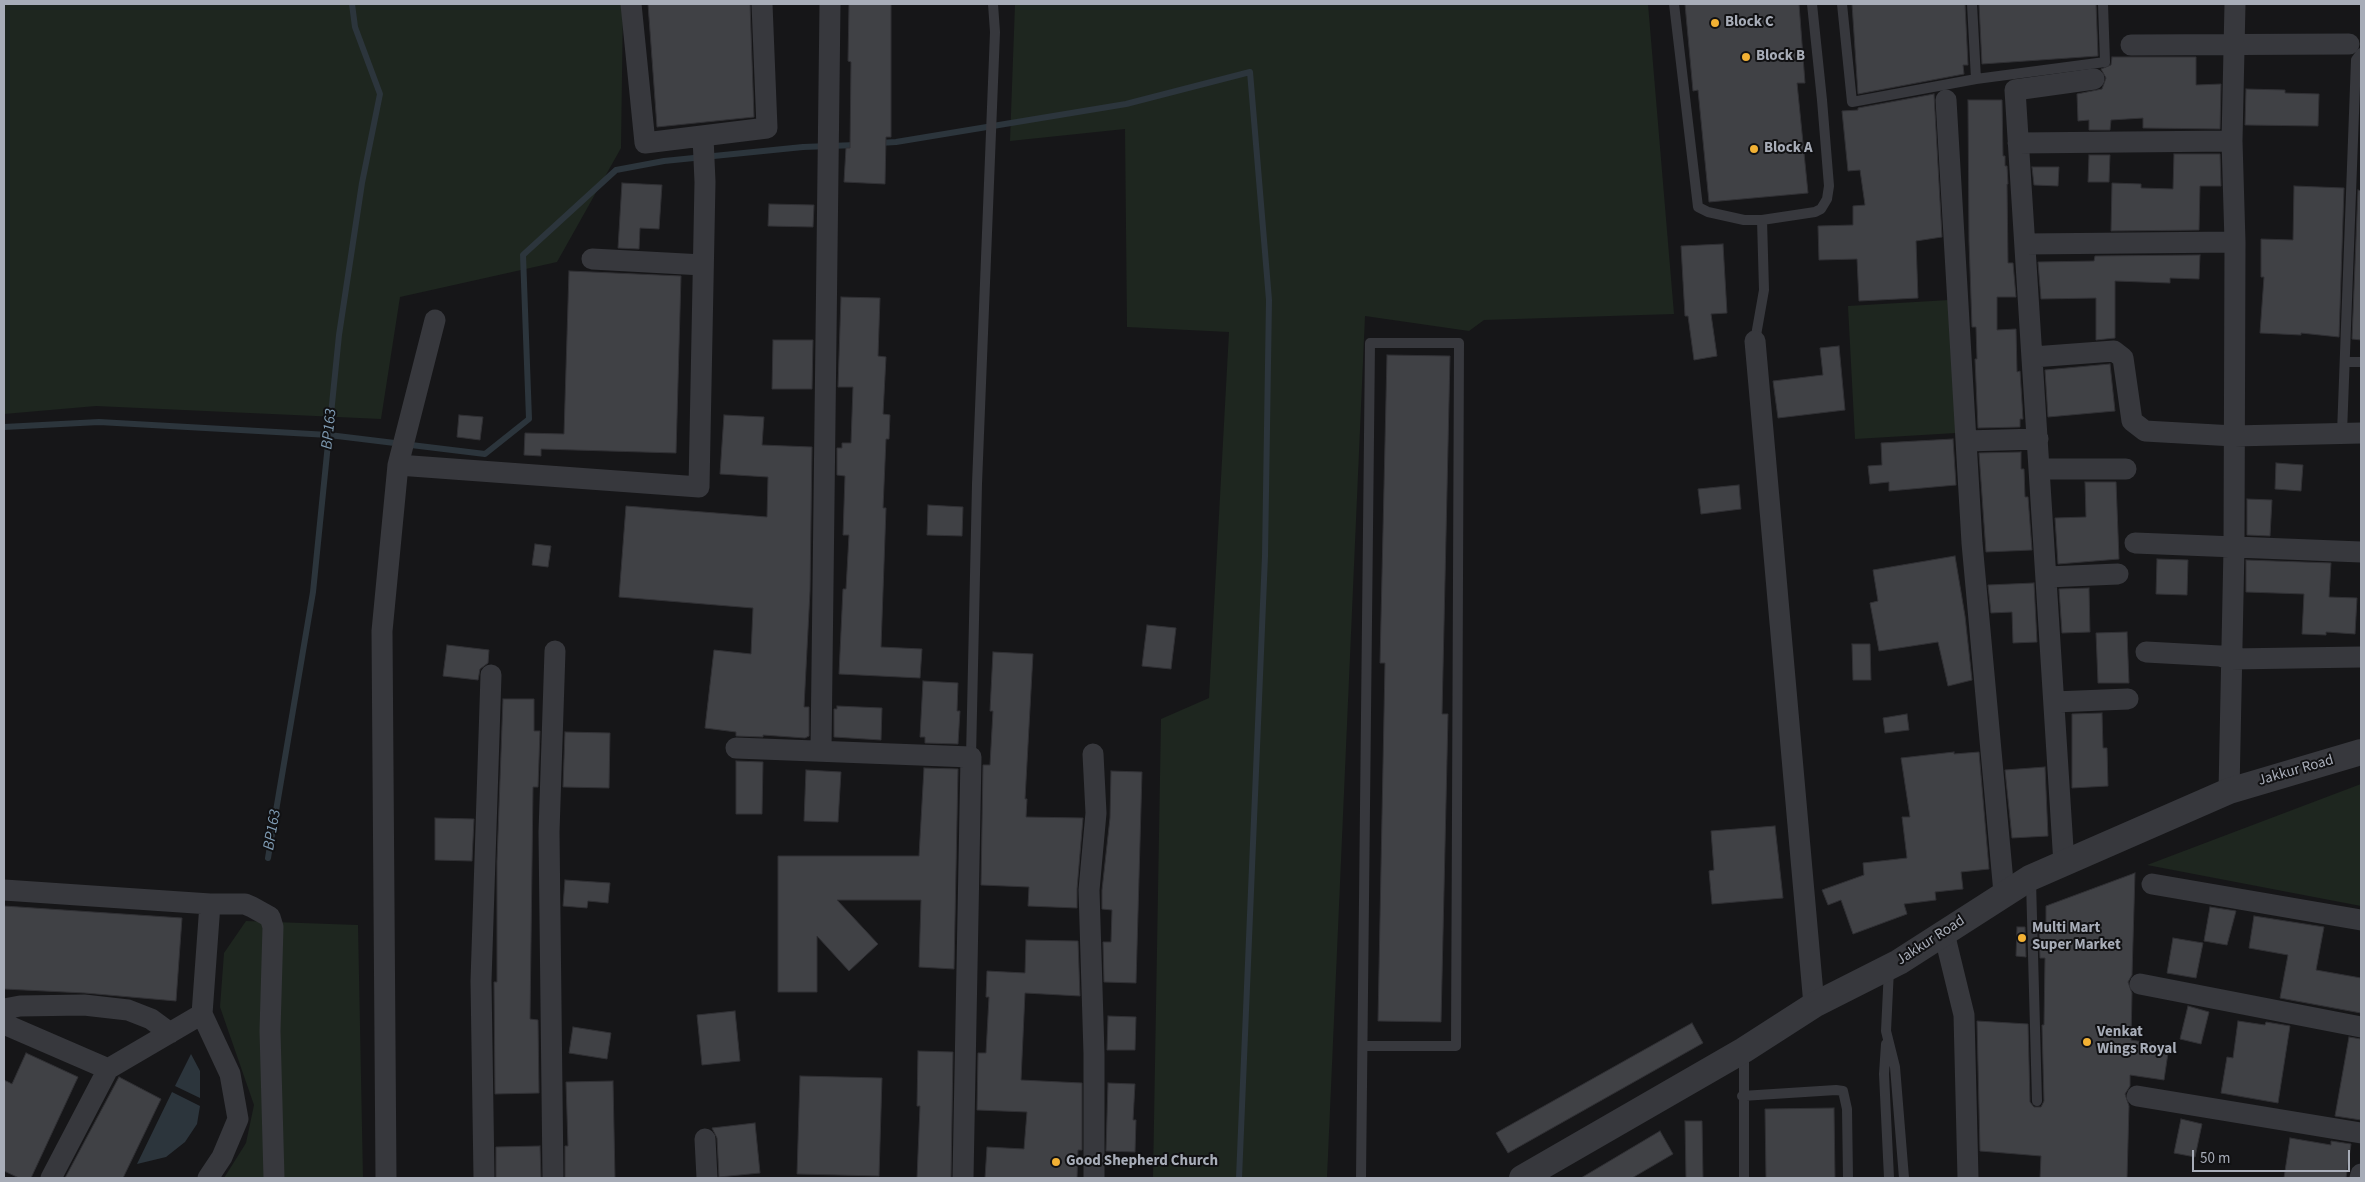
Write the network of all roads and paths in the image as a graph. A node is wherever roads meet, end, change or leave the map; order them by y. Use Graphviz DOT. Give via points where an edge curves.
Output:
graph roads {
  1 [pos="631,4"];
  2 [pos="762,4"];
  3 [pos="830,4"];
  4 [pos="993,4"];
  5 [pos="1674,4"];
  6 [pos="1812,4"];
  7 [pos="1842,4"];
  8 [pos="1972,4"];
  9 [pos="2103,4"];
  10 [pos="2235,4"];
  11 [pos="2234,44"];
  12 [pos="2131,45"];
  13 [pos="2355,48"];
  14 [pos="2094,79"];
  15 [pos="1976,80"];
  16 [pos="2014,82"];
  17 [pos="1946,93"];
  18 [pos="703,140"];
  19 [pos="2232,141"];
  20 [pos="2018,143"];
  21 [pos="1762,220"];
  22 [pos="2235,242"];
  23 [pos="2025,244"];
  24 [pos="592,260"];
  25 [pos="703,265"];
  26 [pos="434,320"];
  27 [pos="1755,342"];
  28 [pos="2033,357"];
  29 [pos="2346,362"];
  30 [pos="2361,362"];
  31 [pos="2352,433"];
  32 [pos="2234,436"];
  33 [pos="2038,439"];
  34 [pos="1966,441"];
  35 [pos="398,465"];
  36 [pos="2040,469"];
  37 [pos="2126,469"];
  38 [pos="2134,544"];
  39 [pos="2234,548"];
  40 [pos="2361,552"];
  41 [pos="2118,574"];
  42 [pos="2047,578"];
  43 [pos="555,651"];
  44 [pos="2146,652"];
  45 [pos="2361,657"];
  46 [pos="2231,659"];
  47 [pos="491,675"];
  48 [pos="2128,699"];
  49 [pos="2054,702"];
  50 [pos="736,748"];
  51 [pos="821,752"];
  52 [pos="2361,752"];
  53 [pos="1093,754"];
  54 [pos="971,757"];
  55 [pos="2229,791"];
  56 [pos="2064,864"];
  57 [pos="2030,878"];
  58 [pos="2152,884"];
  59 [pos="4,890"];
  60 [pos="2004,893"];
  61 [pos="210,904"];
  62 [pos="2361,920"];
  63 [pos="1944,933"];
  64 [pos="1889,968"];
  65 [pos="2140,984"];
  66 [pos="1814,1005"];
  67 [pos="4,1009"];
  68 [pos="202,1014"];
  69 [pos="4,1024"];
  70 [pos="2361,1026"];
  71 [pos="1886,1031"];
  72 [pos="170,1032"];
  73 [pos="1364,1046"];
  74 [pos="1744,1050"];
  75 [pos="108,1069"];
  76 [pos="1742,1096"];
  77 [pos="2137,1096"];
  78 [pos="2038,1101"];
  79 [pos="2361,1133"];
  80 [pos="705,1139"];
  81 [pos="2361,1174"];
  82 [pos="51,1178"];
  83 [pos="208,1178"];
  84 [pos="274,1178"];
  85 [pos="386,1178"];
  86 [pos="484,1178"];
  87 [pos="553,1178"];
  88 [pos="707,1178"];
  89 [pos="963,1178"];
  90 [pos="1094,1178"];
  91 [pos="1361,1178"];
  92 [pos="1522,1178"];
  93 [pos="1744,1178"];
  94 [pos="1848,1178"];
  95 [pos="1889,1178"];
  96 [pos="1904,1178"];
  97 [pos="1968,1178"];
  98 [pos="2360,1178"];
  1 -- 18 [label="street" via="645,143"];
  2 -- 18 [label="street" via="767,128"];
  3 -- 51 [label="street"];
  4 -- 54 [label="lane" via="995,32 977,484"];
  5 -- 21 [label="lane" via="1698,207 1744,220"];
  6 -- 21 [label="lane" via="1822,100 1827,199 1815,212"];
  7 -- 17 [label="lane" via="1852,102"];
  8 -- 15 [label="lane"];
  9 -- 16 [label="lane" via="2105,62"];
  10 -- 11 [label="street"];
  11 -- 12 [label="street"];
  11 -- 13 [label="street"];
  11 -- 19 [label="street"];
  13 -- 29 [label="lane"];
  14 -- 16 [label="street"];
  15 -- 16 [label="lane"];
  15 -- 17 [label="lane"];
  16 -- 20 [label="street"];
  17 -- 34 [label="street"];
  18 -- 25 [label="street"];
  19 -- 20 [label="street"];
  19 -- 22 [label="street"];
  20 -- 23 [label="street"];
  21 -- 27 [label="lane" via="1764,290"];
  22 -- 23 [label="street"];
  22 -- 32 [label="street"];
  23 -- 28 [label="street"];
  24 -- 25 [label="street"];
  25 -- 35 [label="street" via="698,487"];
  26 -- 35 [label="street"];
  27 -- 66 [label="street"];
  28 -- 32 [label="street" via="2114,351 2123,358 2132,421 2145,431"];
  28 -- 33 [label="street"];
  29 -- 30 [label="lane"];
  29 -- 31 [label="lane"];
  31 -- 32 [label="street"];
  32 -- 39 [label="street"];
  33 -- 34 [label="street"];
  33 -- 36 [label="street"];
  34 -- 60 [label="street" via="1972,543"];
  35 -- 85 [label="street" via="382,631"];
  36 -- 37 [label="street"];
  36 -- 42 [label="street"];
  38 -- 39 [label="street"];
  39 -- 40 [label="street"];
  39 -- 46 [label="street"];
  41 -- 42 [label="street"];
  42 -- 49 [label="street"];
  43 -- 87 [label="street" via="549,832"];
  44 -- 46 [label="street"];
  45 -- 46 [label="street"];
  46 -- 55 [label="street"];
  47 -- 86 [label="street" via="481,981"];
  48 -- 49 [label="street"];
  49 -- 56 [label="street"];
  50 -- 51 [label="street"];
  51 -- 54 [label="street"];
  52 -- 55 [label="street, Jakkur Road"];
  53 -- 90 [label="street" via="1096,813 1090,890"];
  54 -- 89 [label="street"];
  55 -- 56 [label="street, Jakkur Road"];
  56 -- 57 [label="street, Jakkur Road"];
  57 -- 60 [label="street, Jakkur Road"];
  57 -- 78 [label="lane"];
  58 -- 62 [label="street"];
  59 -- 61 [label="street"];
  60 -- 63 [label="street, Jakkur Road"];
  61 -- 68 [label="street"];
  61 -- 84 [label="street" via="245,904 270,917 273,927 270,1031"];
  63 -- 64 [label="street, Jakkur Road"];
  63 -- 97 [label="street" via="1964,1016"];
  64 -- 66 [label="street, Jakkur Road"];
  64 -- 71 [label="lane"];
  65 -- 70 [label="street"];
  66 -- 74 [label="street, Jakkur Road"];
  67 -- 72 [label="street" via="84,1005 128,1010 151,1019"];
  68 -- 72 [label="street"];
  68 -- 83 [label="street" via="230,1074 238,1119 222,1158"];
  69 -- 75 [label="street"];
  71 -- 95 [label="lane" via="1884,1074"];
  71 -- 96 [label="lane" via="1895,1066"];
  72 -- 75 [label="street"];
  73 -- 73 [label="lane" via="1370,343 1459,343 1456,1046"];
  73 -- 91 [label="lane"];
  74 -- 76 [label="lane"];
  74 -- 92 [label="street, Jakkur Road"];
  75 -- 82 [label="street"];
  76 -- 93 [label="lane"];
  76 -- 94 [label="lane" via="1843,1091 1847,1116"];
  77 -- 79 [label="street"];
  80 -- 88 [label="street"];
  81 -- 98 [label="street"];
}
